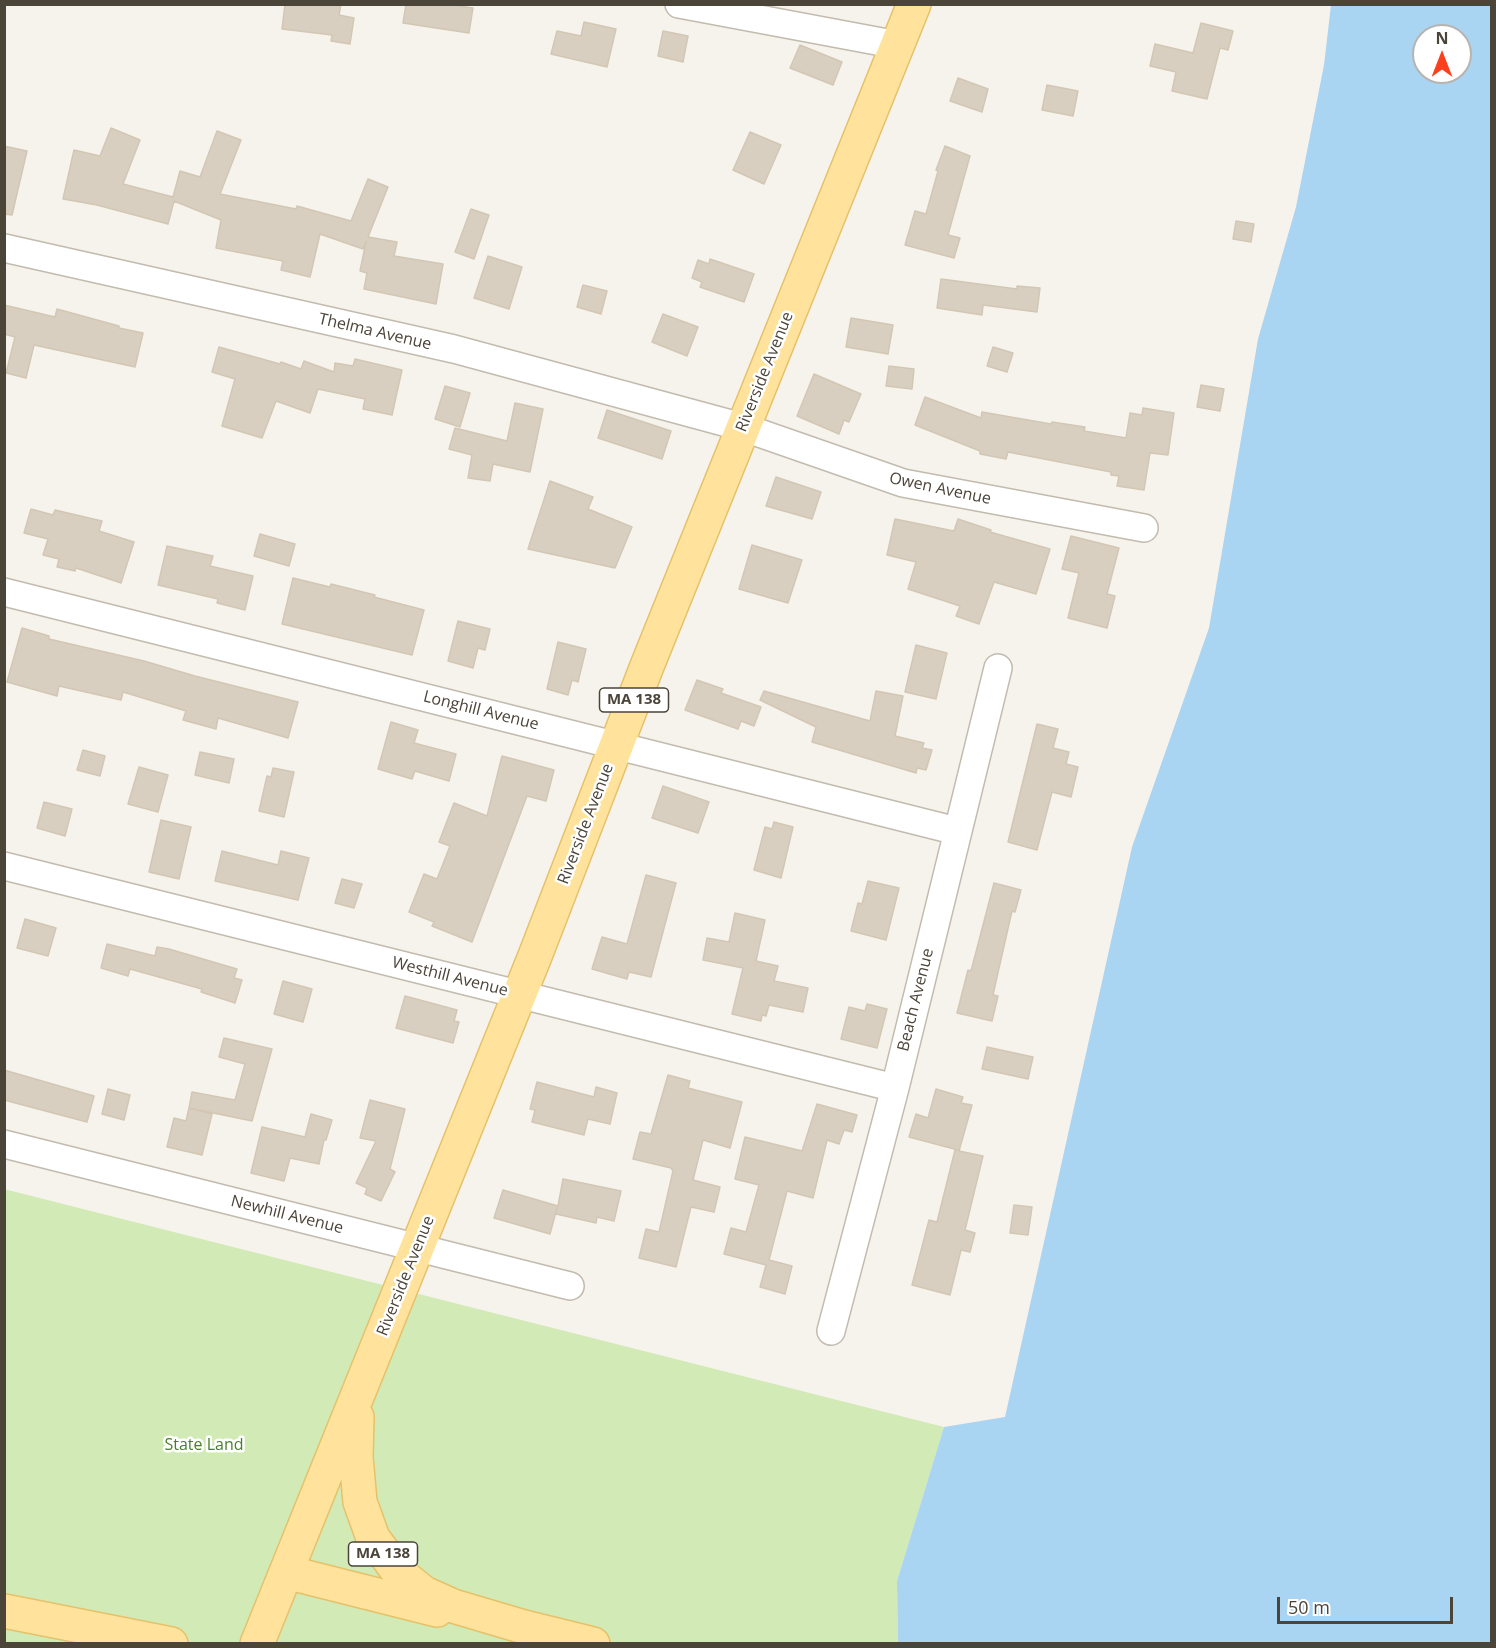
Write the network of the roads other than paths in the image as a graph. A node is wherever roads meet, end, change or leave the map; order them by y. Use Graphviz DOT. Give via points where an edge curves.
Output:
graph roads {
  1 [pos="679,4"];
  2 [pos="914,4"];
  3 [pos="898,45"];
  4 [pos="4,248"];
  5 [pos="742,427"];
  6 [pos="1144,528"];
  7 [pos="4,592"];
  8 [pos="998,668"];
  9 [pos="616,745"];
  10 [pos="957,831"];
  11 [pos="4,866"];
  12 [pos="519,994"];
  13 [pos="895,1088"];
  14 [pos="4,1144"];
  15 [pos="417,1248"];
  16 [pos="570,1287"];
  17 [pos="831,1331"];
  18 [pos="357,1397"];
  19 [pos="286,1572"];
  20 [pos="4,1611"];
  21 [pos="524,1627"];
  22 [pos="164,1642"];
  23 [pos="257,1644"];
  24 [pos="593,1644"];
  1 -- 3 [label="street"];
  2 -- 3 [label="main road, Riverside Avenue / MA 138"];
  3 -- 5 [label="main road, Riverside Avenue / MA 138"];
  4 -- 5 [label="street, Thelma Avenue" via="454,349"];
  5 -- 6 [label="street, Owen Avenue" via="903,483"];
  5 -- 9 [label="main road, Riverside Avenue / MA 138"];
  7 -- 9 [label="street, Longhill Avenue"];
  8 -- 10 [label="street, Beach Avenue"];
  9 -- 10 [label="street, Longhill Avenue"];
  9 -- 12 [label="main road, Riverside Avenue / MA 138"];
  10 -- 13 [label="street, Beach Avenue"];
  11 -- 12 [label="street, Westhill Avenue"];
  12 -- 13 [label="street, Westhill Avenue"];
  12 -- 15 [label="main road, Riverside Avenue / MA 138"];
  13 -- 17 [label="street, Beach Avenue"];
  14 -- 15 [label="street, Newhill Avenue"];
  15 -- 16 [label="street, Newhill Avenue"];
  15 -- 18 [label="main road, Riverside Avenue / MA 138"];
  18 -- 19 [label="main road, Riverside Avenue / MA 138"];
  18 -- 21 [label="main road, MA 138" via="360,1502 380,1549 399,1574 424,1593"];
  19 -- 21 [label="main road"];
  19 -- 23 [label="main road, Riverside Avenue / MA 138"];
  20 -- 22 [label="main road"];
  21 -- 24 [label="main road, MA 138"];
}
